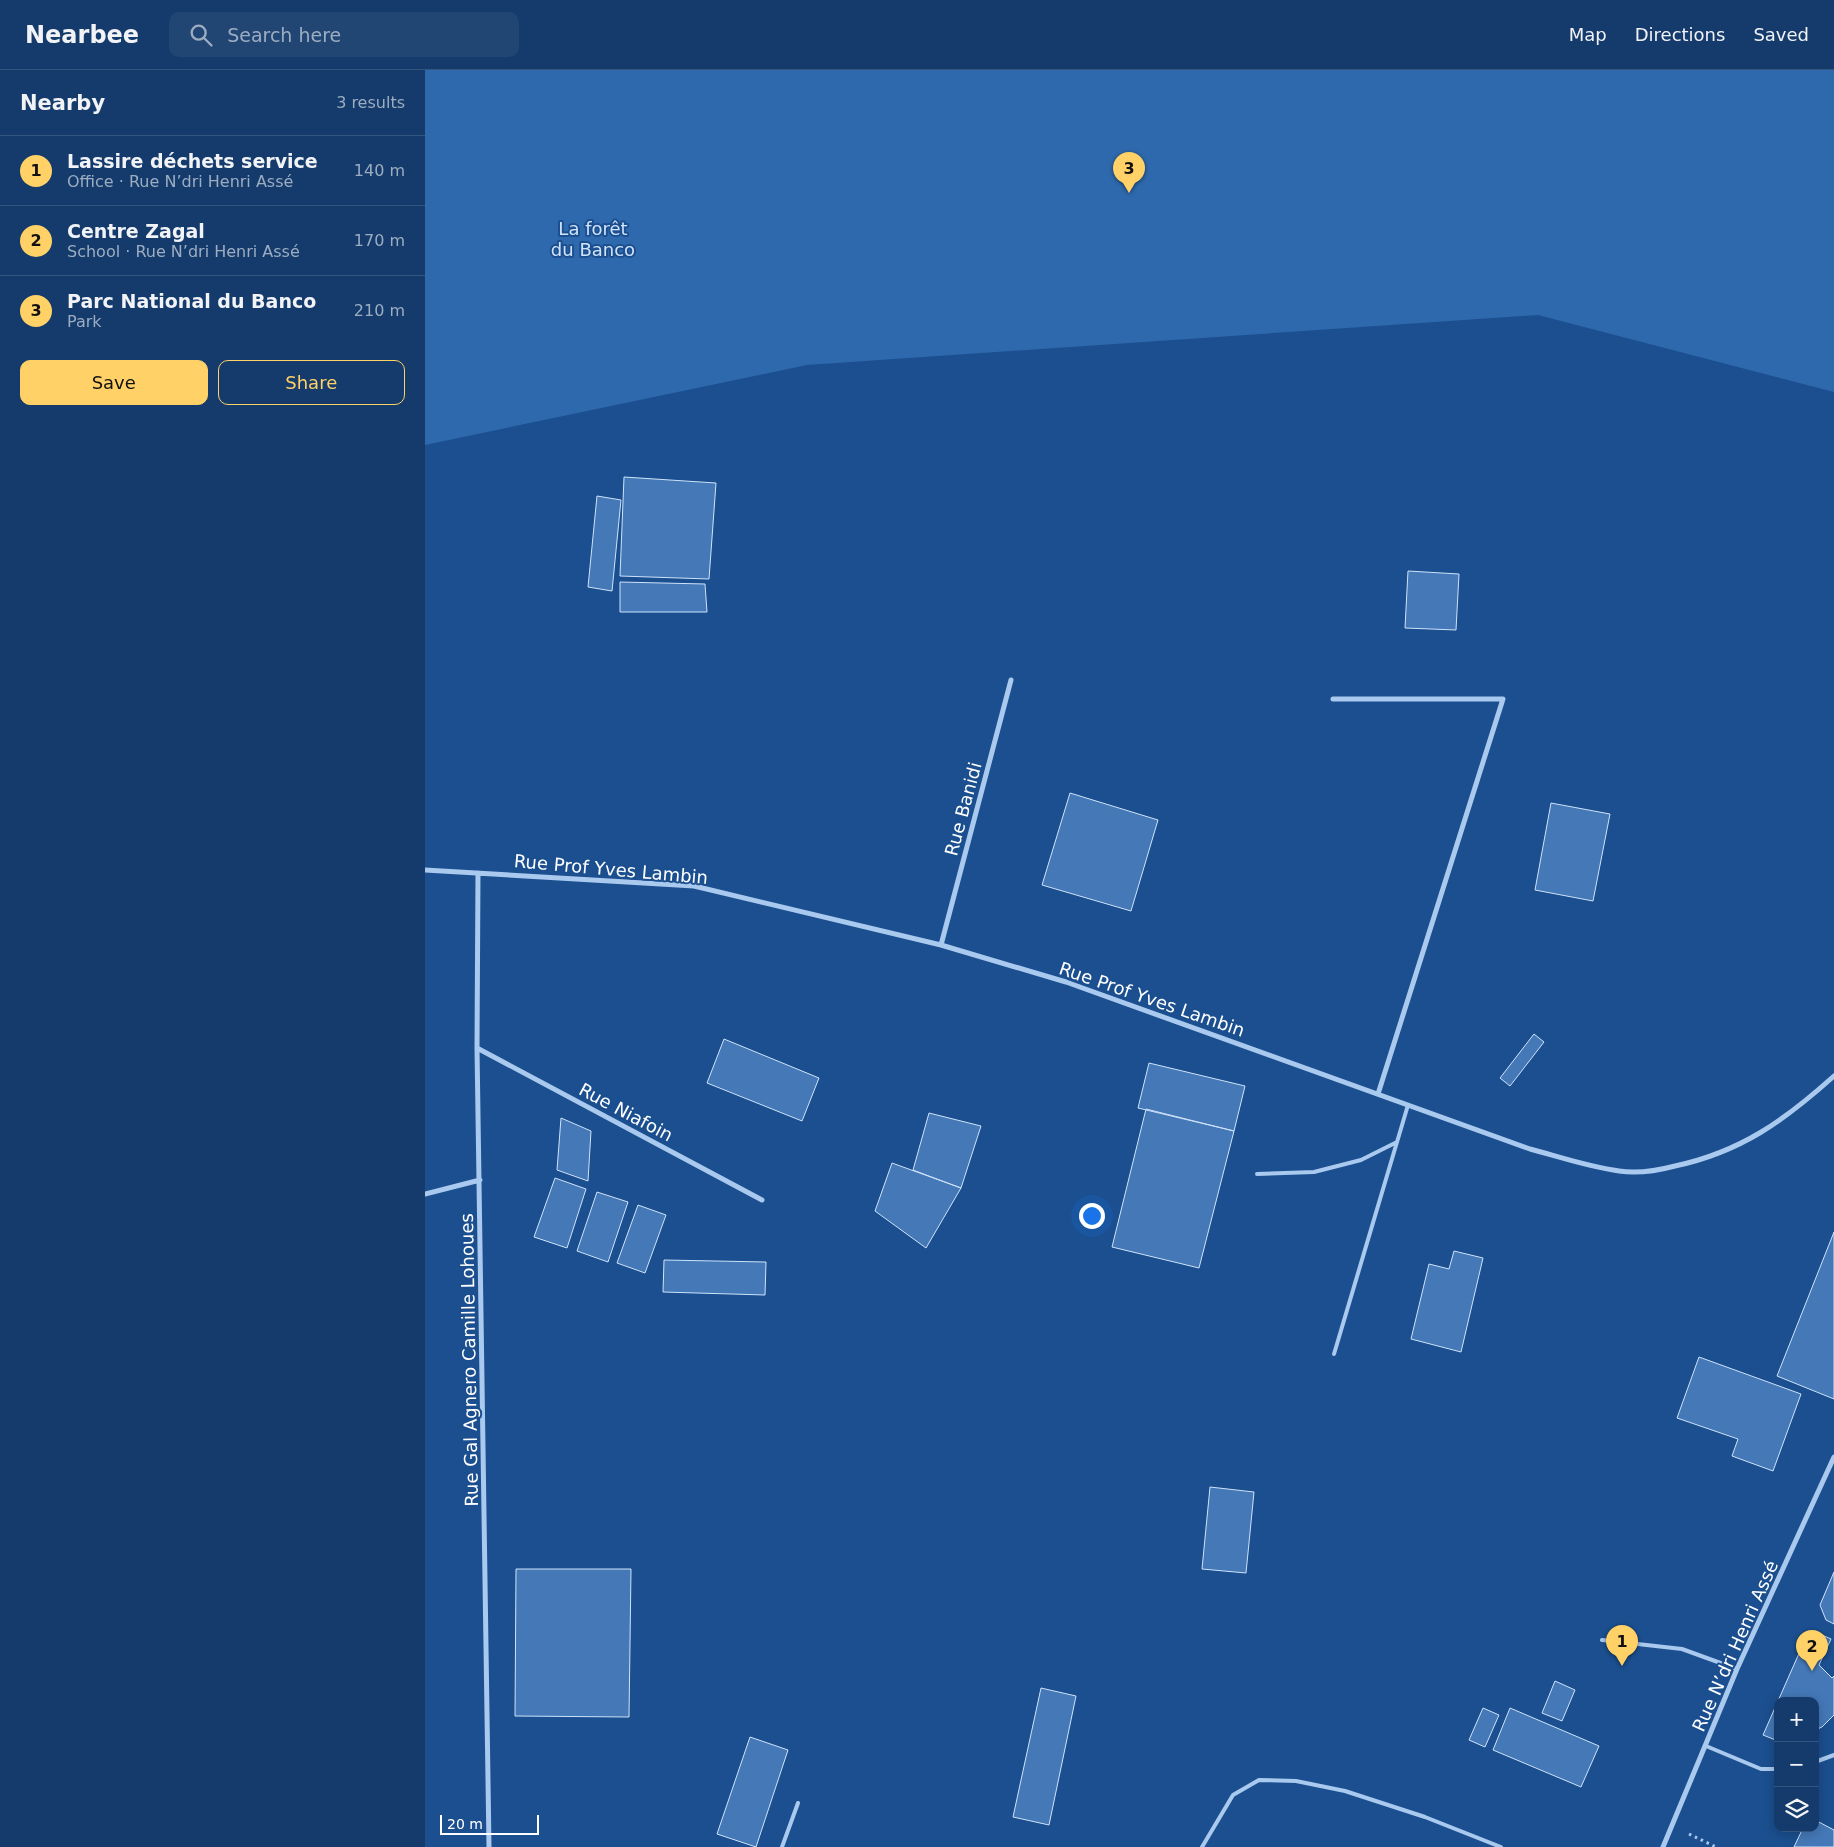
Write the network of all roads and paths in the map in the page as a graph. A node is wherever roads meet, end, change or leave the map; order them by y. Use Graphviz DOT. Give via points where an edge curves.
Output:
graph roads {
  1 [pos="1011,680"];
  2 [pos="1333,699"];
  3 [pos="425,870"];
  4 [pos="479,873"];
  5 [pos="941,945"];
  6 [pos="477,1048"];
  7 [pos="1834,1076"];
  8 [pos="1379,1094"];
  9 [pos="1408,1105"];
  10 [pos="1397,1142"];
  11 [pos="1257,1174"];
  12 [pos="480,1180"];
  13 [pos="425,1194"];
  14 [pos="762,1200"];
  15 [pos="1334,1354"];
  16 [pos="1834,1457"];
  17 [pos="1602,1640"];
  18 [pos="1737,1669"];
  19 [pos="1706,1746"];
  20 [pos="1834,1755"];
  21 [pos="1819,1761"];
  22 [pos="1774,1769"];
  23 [pos="798,1803"];
  24 [pos="1673,1826"];
  25 [pos="489,1847"];
  26 [pos="782,1847"];
  27 [pos="1202,1847"];
  28 [pos="1501,1847"];
  29 [pos="1663,1847"];
  30 [pos="1716,1847"];
  1 -- 5 [label="street, Rue Banidi"];
  2 -- 8 [label="street" via="1503,699"];
  3 -- 4 [label="street, Rue Prof Yves Lambin"];
  4 -- 5 [label="street, Rue Prof Yves Lambin" via="694,886"];
  4 -- 6 [label="street, Rue Gal Agnero Camille Lohoues"];
  5 -- 8 [label="street, Rue Prof Yves Lambin" via="1066,982"];
  6 -- 12 [label="street, Rue Gal Agnero Camille Lohoues"];
  6 -- 14 [label="street, Rue Niafoin"];
  7 -- 9 [label="street, Rue Prof Yves Lambin" via="1802,1105 1768,1129 1727,1151 1650,1172 1588,1166"];
  8 -- 9 [label="street, Rue Prof Yves Lambin"];
  9 -- 10 [label="lane"];
  10 -- 11 [label="lane" via="1361,1160 1314,1172"];
  10 -- 15 [label="lane"];
  12 -- 13 [label="street"];
  12 -- 25 [label="street, Rue Gal Agnero Camille Lohoues"];
  16 -- 18 [label="street, Rue N’dri Henri Assé"];
  17 -- 18 [label="lane" via="1682,1649"];
  18 -- 19 [label="street, Rue N’dri Henri Assé"];
  19 -- 22 [label="lane" via="1761,1769"];
  19 -- 24 [label="street, Rue N’dri Henri Assé"];
  20 -- 21 [label="lane"];
  23 -- 26 [label="lane"];
  24 -- 29 [label="street, Rue N’dri Henri Assé"];
  24 -- 30 [label="path"];
  27 -- 28 [label="lane" via="1233,1795 1259,1780 1296,1781 1345,1791 1425,1817"];
}
